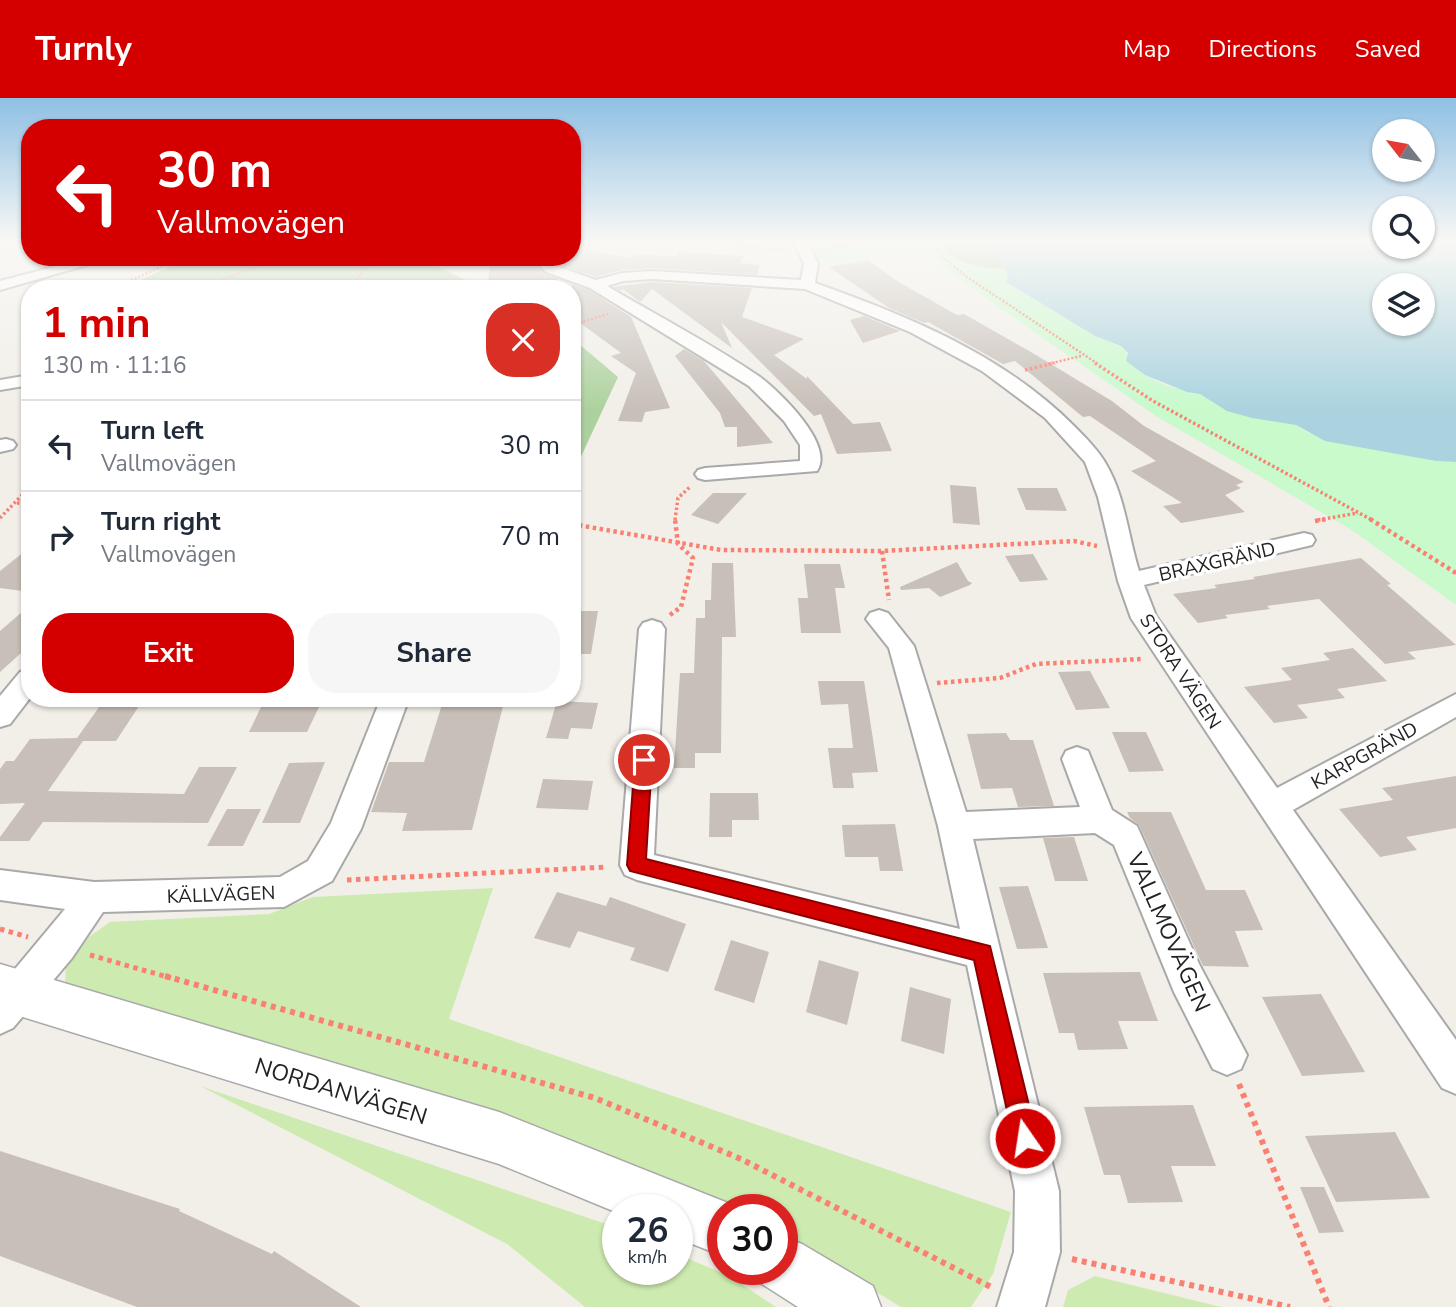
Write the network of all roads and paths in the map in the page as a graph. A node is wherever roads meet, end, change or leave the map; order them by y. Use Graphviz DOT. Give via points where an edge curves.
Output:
graph roads {
  1 [pos="618,298"];
  2 [pos="845,298"];
  3 [pos="999,298"];
  4 [pos="636,309"];
  5 [pos="581,322"];
  6 [pos="1082,355"];
  7 [pos="1001,377"];
  8 [pos="21,382"];
  9 [pos="0,385"];
  10 [pos="705,474"];
  11 [pos="21,498"];
  12 [pos="17,503"];
  13 [pos="21,503"];
  14 [pos="1359,512"];
  15 [pos="0,518"];
  16 [pos="581,526"];
  17 [pos="1304,540"];
  18 [pos="678,544"];
  19 [pos="882,551"];
  20 [pos="1122,551"];
  21 [pos="1456,573"];
  22 [pos="1130,581"];
  23 [pos="879,619"];
  24 [pos="652,629"];
  25 [pos="1170,658"];
  26 [pos="912,684"];
  27 [pos="21,690"];
  28 [pos="1456,704"];
  29 [pos="392,707"];
  30 [pos="0,716"];
  31 [pos="1077,759"];
  32 [pos="1272,806"];
  33 [pos="1100,820"];
  34 [pos="954,826"];
  35 [pos="637,865"];
  36 [pos="320,871"];
  37 [pos="0,885"];
  38 [pos="94,897"];
  39 [pos="0,929"];
  40 [pos="59,946"];
  41 [pos="983,953"];
  42 [pos="6,998"];
  43 [pos="1227,1055"];
  44 [pos="1456,1073"];
  45 [pos="639,1194"];
  46 [pos="1037,1251"];
  47 [pos="798,1274"];
  48 [pos="852,1307"];
  49 [pos="1021,1307"];
  50 [pos="1290,1307"];
  51 [pos="1329,1307"];
  1 -- 4 [label="street"];
  2 -- 7 [label="street, STORA VÄGEN"];
  3 -- 6 [label="path"];
  4 -- 5 [label="path"];
  4 -- 10 [label="street" via="755,382 791,416 810,445 810,467"];
  6 -- 7 [label="path"];
  6 -- 14 [label="path" via="1153,401"];
  7 -- 20 [label="street, STORA VÄGEN" via="1032,396 1096,462 1109,491"];
  8 -- 9 [label="street"];
  10 -- 18 [label="path" via="678,498 674,526"];
  11 -- 12 [label="path"];
  12 -- 13 [label="path"];
  12 -- 15 [label="path"];
  14 -- 17 [label="path" via="1299,525"];
  14 -- 21 [label="path"];
  16 -- 18 [label="path"];
  17 -- 22 [label="street, BRAXGRÄND"];
  18 -- 19 [label="path" via="721,550"];
  18 -- 24 [label="path" via="693,558 681,607"];
  19 -- 20 [label="path" via="1074,541"];
  19 -- 23 [label="path" via="890,601"];
  20 -- 22 [label="street, STORA VÄGEN"];
  22 -- 25 [label="street, STORA VÄGEN" via="1144,618"];
  23 -- 26 [label="street" via="901,646"];
  24 -- 35 [label="street"];
  25 -- 26 [label="path" via="1036,664 994,681"];
  25 -- 32 [label="street, STORA VÄGEN"];
  26 -- 34 [label="street"];
  27 -- 30 [label="street"];
  28 -- 32 [label="street, KARPGRÄND"];
  29 -- 36 [label="street, KÄLLVÄGEN" via="345,829"];
  31 -- 33 [label="street"];
  32 -- 44 [label="street, STORA VÄGEN"];
  33 -- 34 [label="street"];
  33 -- 43 [label="street, VALLMOVÄGEN" via="1126,836 1187,979"];
  34 -- 41 [label="street"];
  35 -- 36 [label="path" via="339,880"];
  35 -- 41 [label="street"];
  36 -- 38 [label="street, KÄLLVÄGEN" via="284,892"];
  37 -- 38 [label="street, KÄLLVÄGEN"];
  38 -- 40 [label="street"];
  39 -- 40 [label="path"];
  40 -- 42 [label="street"];
  40 -- 49 [label="path" via="595,1098 741,1159"];
  41 -- 46 [label="street" via="1037,1191"];
  42 -- 45 [label="street, NORDANVÄGEN" via="499,1139"];
  43 -- 51 [label="path"];
  46 -- 49 [label="street"];
  46 -- 50 [label="path"];
  47 -- 48 [label="street"];
}
